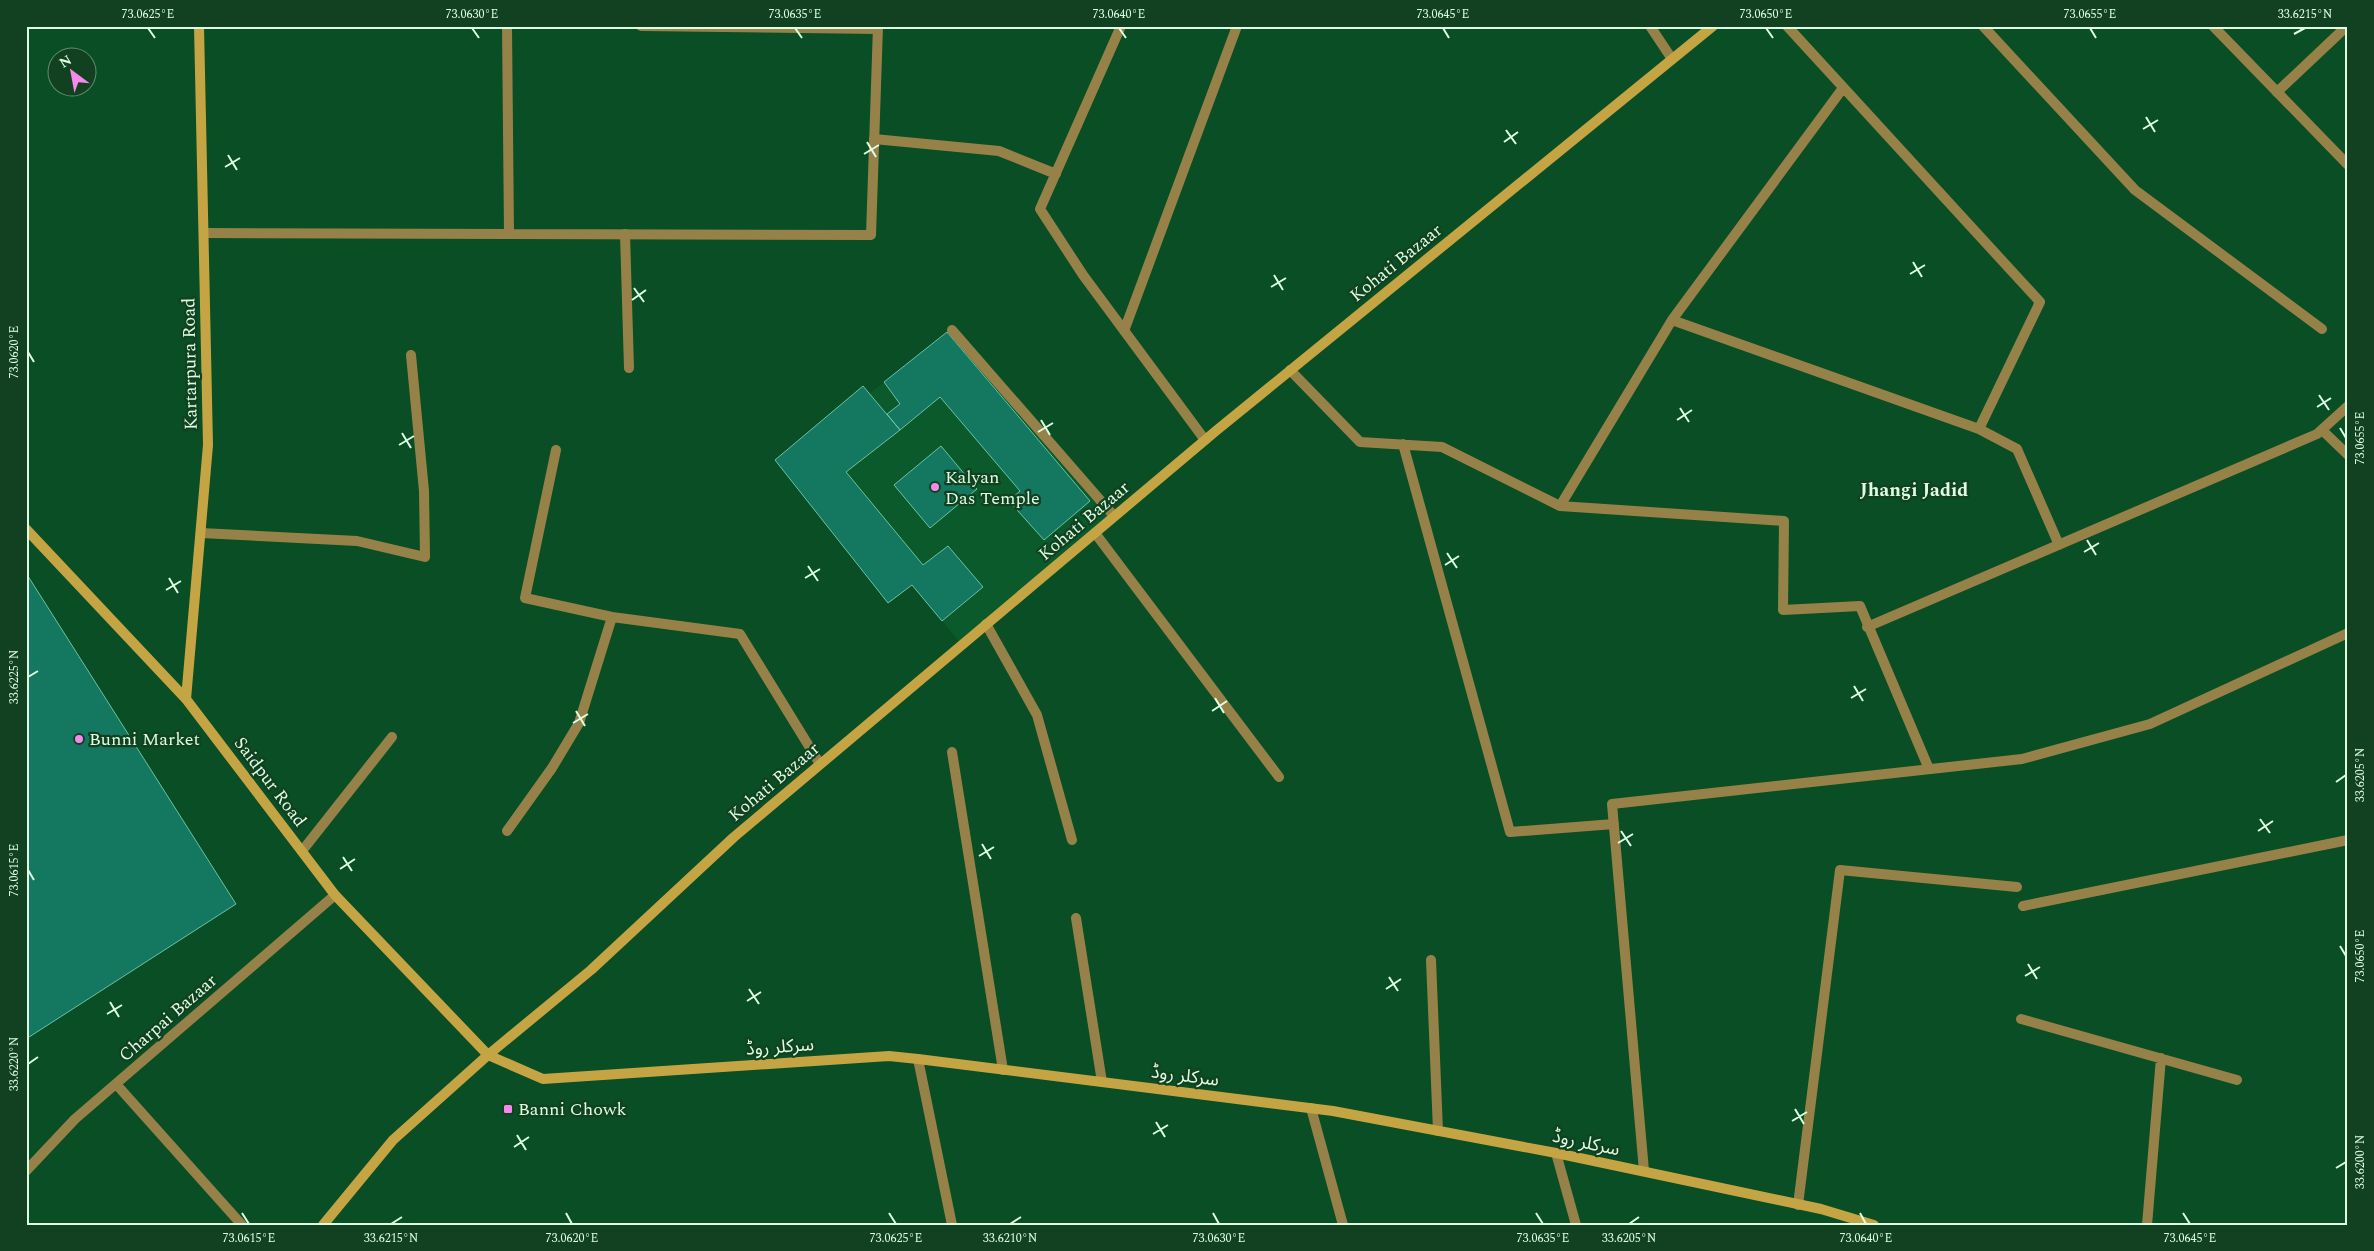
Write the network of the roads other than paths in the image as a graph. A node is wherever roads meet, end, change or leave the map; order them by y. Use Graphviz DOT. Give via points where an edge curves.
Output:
graph roads {
  1 [pos="199,26"];
  2 [pos="507,26"];
  3 [pos="641,26"];
  4 [pos="1121,26"];
  5 [pos="1237,26"];
  6 [pos="1650,26"];
  7 [pos="1713,26"];
  8 [pos="1786,26"];
  9 [pos="1983,26"];
  10 [pos="2213,26"];
  11 [pos="2347,26"];
  12 [pos="878,28"];
  13 [pos="1672,59"];
  14 [pos="1843,88"];
  15 [pos="2277,92"];
  16 [pos="874,139"];
  17 [pos="2348,165"];
  18 [pos="1056,174"];
  19 [pos="204,233"];
  20 [pos="510,234"];
  21 [pos="625,234"];
  22 [pos="1672,320"];
  23 [pos="2322,329"];
  24 [pos="952,330"];
  25 [pos="1124,331"];
  26 [pos="411,355"];
  27 [pos="629,368"];
  28 [pos="1290,370"];
  29 [pos="2348,406"];
  30 [pos="1980,429"];
  31 [pos="2322,430"];
  32 [pos="1205,440"];
  33 [pos="1403,444"];
  34 [pos="556,450"];
  35 [pos="2348,455"];
  36 [pos="1560,506"];
  37 [pos="1114,516"];
  38 [pos="26,530"];
  39 [pos="201,533"];
  40 [pos="1095,533"];
  41 [pos="2059,545"];
  42 [pos="612,616"];
  43 [pos="986,624"];
  44 [pos="1867,627"];
  45 [pos="2348,633"];
  46 [pos="186,699"];
  47 [pos="392,737"];
  48 [pos="952,752"];
  49 [pos="820,764"];
  50 [pos="1929,769"];
  51 [pos="1279,777"];
  52 [pos="1614,824"];
  53 [pos="507,831"];
  54 [pos="1072,840"];
  55 [pos="2348,840"];
  56 [pos="302,851"];
  57 [pos="2016,887"];
  58 [pos="335,895"];
  59 [pos="2023,906"];
  60 [pos="1076,918"];
  61 [pos="1431,960"];
  62 [pos="2021,1019"];
  63 [pos="488,1055"];
  64 [pos="2160,1058"];
  65 [pos="918,1059"];
  66 [pos="1004,1070"];
  67 [pos="2237,1080"];
  68 [pos="1102,1082"];
  69 [pos="116,1084"];
  70 [pos="1311,1108"];
  71 [pos="1438,1131"];
  72 [pos="1556,1153"];
  73 [pos="26,1171"];
  74 [pos="1644,1171"];
  75 [pos="1798,1205"];
  76 [pos="242,1225"];
  77 [pos="323,1225"];
  78 [pos="952,1225"];
  79 [pos="1343,1225"];
  80 [pos="1576,1225"];
  81 [pos="1874,1225"];
  82 [pos="2147,1225"];
  1 -- 19 [label="street, Kartarpura Road"];
  2 -- 20 [label="street"];
  3 -- 12 [label="street"];
  4 -- 18 [label="street"];
  5 -- 25 [label="street"];
  6 -- 13 [label="street"];
  7 -- 13 [label="street, Kohati Bazaar"];
  8 -- 14 [label="street"];
  9 -- 23 [label="street" via="2135,190"];
  10 -- 15 [label="street"];
  11 -- 15 [label="street"];
  12 -- 16 [label="street"];
  13 -- 28 [label="street, Kohati Bazaar"];
  14 -- 22 [label="street"];
  14 -- 30 [label="street" via="2040,302"];
  15 -- 17 [label="street"];
  16 -- 18 [label="street" via="999,151"];
  16 -- 21 [label="street" via="871,235"];
  18 -- 25 [label="street" via="1040,209"];
  19 -- 20 [label="street"];
  19 -- 39 [label="street, Kartarpura Road" via="208,445"];
  20 -- 21 [label="street"];
  21 -- 27 [label="street"];
  22 -- 30 [label="street"];
  22 -- 36 [label="street"];
  24 -- 37 [label="street"];
  25 -- 32 [label="street"];
  26 -- 39 [label="street" via="424,491 425,557 358,541"];
  28 -- 32 [label="street, Kohati Bazaar"];
  28 -- 33 [label="street" via="1360,442"];
  29 -- 31 [label="street"];
  30 -- 41 [label="street" via="2017,449"];
  31 -- 35 [label="street"];
  31 -- 41 [label="street"];
  32 -- 37 [label="street, Kohati Bazaar"];
  33 -- 36 [label="street" via="1442,447"];
  33 -- 52 [label="street" via="1510,832"];
  34 -- 42 [label="street" via="525,598"];
  36 -- 44 [label="street" via="1784,521 1784,610 1860,606"];
  37 -- 40 [label="street, Kohati Bazaar"];
  38 -- 46 [label="street, Saidpur Road"];
  39 -- 46 [label="street, Kartarpura Road"];
  40 -- 43 [label="street, Kohati Bazaar"];
  40 -- 51 [label="street"];
  41 -- 44 [label="street"];
  42 -- 49 [label="street" via="740,634"];
  42 -- 53 [label="street" via="579,722 552,768"];
  43 -- 49 [label="street, Kohati Bazaar"];
  43 -- 54 [label="street" via="1037,715"];
  44 -- 50 [label="street"];
  45 -- 50 [label="street" via="2150,724 2022,759"];
  46 -- 56 [label="street, Saidpur Road"];
  47 -- 56 [label="street"];
  48 -- 66 [label="street"];
  49 -- 63 [label="street, Kohati Bazaar" via="734,837 591,970"];
  50 -- 52 [label="street" via="1612,804"];
  52 -- 74 [label="street"];
  55 -- 59 [label="street"];
  56 -- 58 [label="street, Saidpur Road"];
  57 -- 75 [label="street" via="1840,870"];
  58 -- 63 [label="street, Saidpur Road"];
  58 -- 69 [label="street, Charpai Bazaar"];
  60 -- 68 [label="street"];
  61 -- 71 [label="street"];
  62 -- 64 [label="street"];
  63 -- 65 [label="street, سرکلر روڈ" via="543,1079 889,1056"];
  63 -- 77 [label="street, Kohati Bazaar" via="393,1140"];
  64 -- 67 [label="street"];
  64 -- 82 [label="street"];
  65 -- 66 [label="street, سرکلر روڈ"];
  65 -- 78 [label="street"];
  66 -- 68 [label="street, سرکلر روڈ"];
  68 -- 70 [label="street, سرکلر روڈ"];
  69 -- 73 [label="street, Charpai Bazaar" via="75,1119"];
  69 -- 76 [label="street"];
  70 -- 71 [label="street, سرکلر روڈ"];
  70 -- 79 [label="street"];
  71 -- 72 [label="street, سرکلر روڈ"];
  72 -- 74 [label="street, سرکلر روڈ"];
  72 -- 80 [label="street"];
  74 -- 75 [label="street, سرکلر روڈ"];
  75 -- 81 [label="street, سرکلر روڈ"];
}
